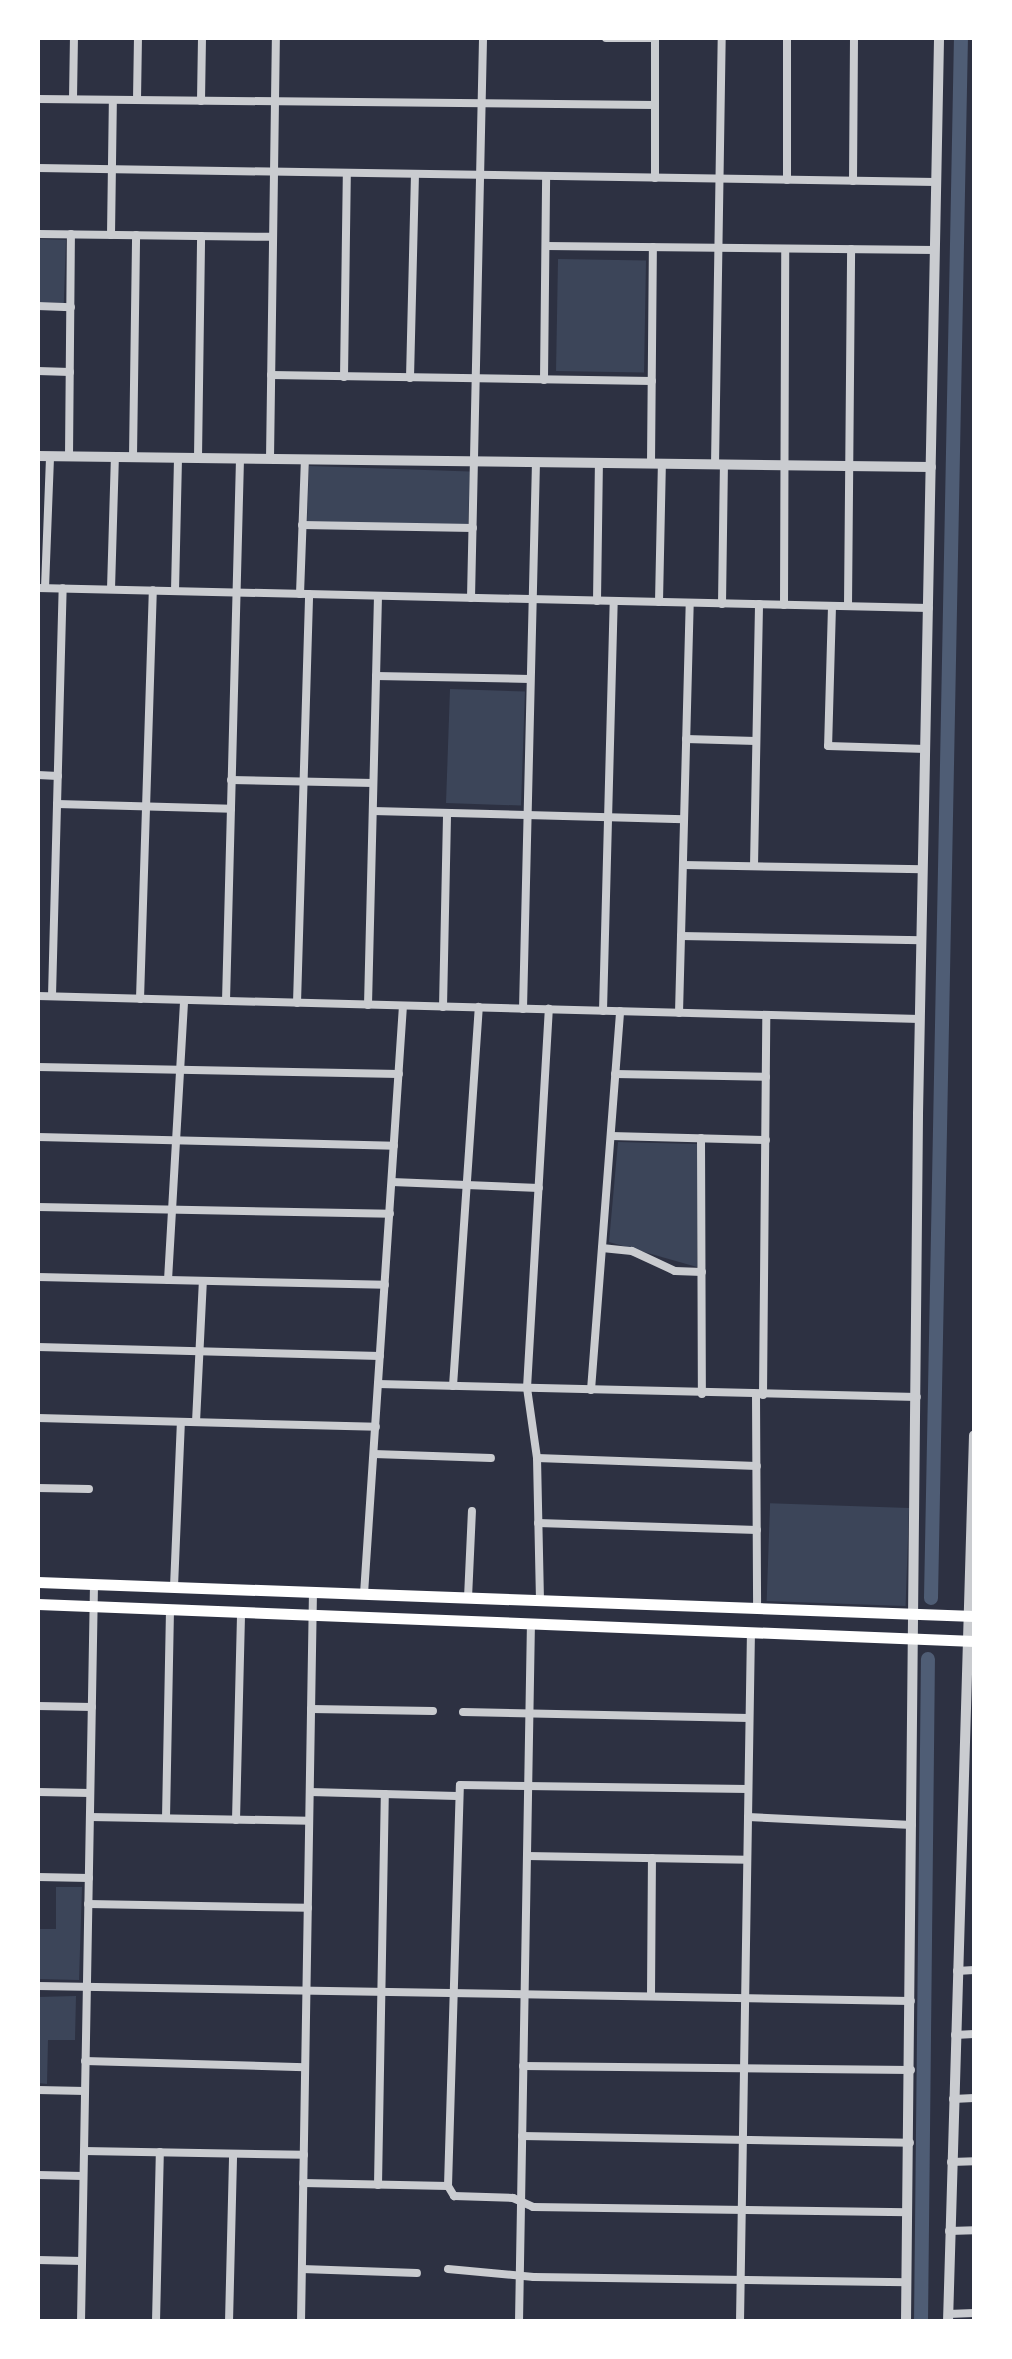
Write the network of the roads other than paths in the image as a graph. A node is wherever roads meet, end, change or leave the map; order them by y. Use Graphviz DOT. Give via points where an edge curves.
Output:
graph roads {
  1 [pos="74,38"];
  2 [pos="138,38"];
  3 [pos="202,38"];
  4 [pos="276,38"];
  5 [pos="483,38"];
  6 [pos="606,38"];
  7 [pos="655,38"];
  8 [pos="722,38"];
  9 [pos="787,38"];
  10 [pos="854,38"];
  11 [pos="938,38"];
  12 [pos="38,99"];
  13 [pos="74,99"];
  14 [pos="113,100"];
  15 [pos="137,100"];
  16 [pos="202,101"];
  17 [pos="275,102"];
  18 [pos="482,102"];
  19 [pos="655,104"];
  20 [pos="38,168"];
  21 [pos="112,169"];
  22 [pos="274,172"];
  23 [pos="347,173"];
  24 [pos="415,174"];
  25 [pos="481,175"];
  26 [pos="546,176"];
  27 [pos="655,178"];
  28 [pos="720,179"];
  29 [pos="787,180"];
  30 [pos="853,181"];
  31 [pos="936,182"];
  32 [pos="38,234"];
  33 [pos="71,234"];
  34 [pos="111,235"];
  35 [pos="136,235"];
  36 [pos="201,236"];
  37 [pos="273,237"];
  38 [pos="546,246"];
  39 [pos="652,247"];
  40 [pos="718,248"];
  41 [pos="785,249"];
  42 [pos="851,249"];
  43 [pos="935,250"];
  44 [pos="38,306"];
  45 [pos="71,307"];
  46 [pos="38,371"];
  47 [pos="70,372"];
  48 [pos="271,375"];
  49 [pos="344,377"];
  50 [pos="410,378"];
  51 [pos="478,379"];
  52 [pos="544,380"];
  53 [pos="652,381"];
  54 [pos="44,456"];
  55 [pos="69,456"];
  56 [pos="115,457"];
  57 [pos="133,457"];
  58 [pos="178,458"];
  59 [pos="198,458"];
  60 [pos="240,458"];
  61 [pos="270,459"];
  62 [pos="304,459"];
  63 [pos="476,462"];
  64 [pos="536,462"];
  65 [pos="599,463"];
  66 [pos="657,464"];
  67 [pos="720,465"];
  68 [pos="784,466"];
  69 [pos="848,466"];
  70 [pos="931,468"];
  71 [pos="302,525"];
  72 [pos="473,528"];
  73 [pos="41,588"];
  74 [pos="62,588"];
  75 [pos="112,589"];
  76 [pos="152,590"];
  77 [pos="175,591"];
  78 [pos="236,592"];
  79 [pos="304,594"];
  80 [pos="378,596"];
  81 [pos="471,598"];
  82 [pos="532,599"];
  83 [pos="597,601"];
  84 [pos="614,601"];
  85 [pos="659,602"];
  86 [pos="690,603"];
  87 [pos="722,604"];
  88 [pos="759,604"];
  89 [pos="784,605"];
  90 [pos="832,606"];
  91 [pos="848,606"];
  92 [pos="929,608"];
  93 [pos="376,676"];
  94 [pos="530,679"];
  95 [pos="686,739"];
  96 [pos="756,741"];
  97 [pos="926,749"];
  98 [pos="38,775"];
  99 [pos="58,776"];
  100 [pos="232,780"];
  101 [pos="303,782"];
  102 [pos="374,783"];
  103 [pos="57,804"];
  104 [pos="146,806"];
  105 [pos="231,808"];
  106 [pos="373,811"];
  107 [pos="447,813"];
  108 [pos="527,815"];
  109 [pos="608,817"];
  110 [pos="684,819"];
  111 [pos="683,864"];
  112 [pos="754,866"];
  113 [pos="923,869"];
  114 [pos="681,936"];
  115 [pos="922,940"];
  116 [pos="38,996"];
  117 [pos="52,996"];
  118 [pos="140,999"];
  119 [pos="184,1000"];
  120 [pos="226,1001"];
  121 [pos="297,1002"];
  122 [pos="368,1004"];
  123 [pos="403,1006"];
  124 [pos="443,1006"];
  125 [pos="480,1007"];
  126 [pos="523,1008"];
  127 [pos="549,1009"];
  128 [pos="604,1011"];
  129 [pos="620,1011"];
  130 [pos="679,1013"];
  131 [pos="766,1015"];
  132 [pos="920,1019"];
  133 [pos="38,1067"];
  134 [pos="180,1070"];
  135 [pos="399,1074"];
  136 [pos="615,1074"];
  137 [pos="766,1078"];
  138 [pos="610,1136"];
  139 [pos="38,1137"];
  140 [pos="701,1138"];
  141 [pos="176,1140"];
  142 [pos="766,1140"];
  143 [pos="394,1146"];
  144 [pos="392,1182"];
  145 [pos="467,1185"];
  146 [pos="539,1188"];
  147 [pos="38,1206"];
  148 [pos="172,1210"];
  149 [pos="390,1214"];
  150 [pos="602,1248"];
  151 [pos="702,1272"];
  152 [pos="38,1278"];
  153 [pos="168,1280"];
  154 [pos="202,1282"];
  155 [pos="385,1286"];
  156 [pos="38,1347"];
  157 [pos="199,1352"];
  158 [pos="380,1356"];
  159 [pos="378,1384"];
  160 [pos="453,1386"];
  161 [pos="527,1388"];
  162 [pos="591,1390"];
  163 [pos="702,1394"];
  164 [pos="759,1395"];
  165 [pos="917,1397"];
  166 [pos="38,1418"];
  167 [pos="181,1422"];
  168 [pos="196,1422"];
  169 [pos="376,1427"];
  170 [pos="974,1435"];
  171 [pos="374,1454"];
  172 [pos="491,1458"];
  173 [pos="537,1458"];
  174 [pos="756,1466"];
  175 [pos="38,1488"];
  176 [pos="89,1489"];
  177 [pos="472,1512"];
  178 [pos="538,1523"];
  179 [pos="757,1530"];
  180 [pos="38,1582"];
  181 [pos="94,1584"];
  182 [pos="174,1587"];
  183 [pos="313,1592"];
  184 [pos="364,1594"];
  185 [pos="468,1598"];
  186 [pos="540,1601"];
  187 [pos="38,1604"];
  188 [pos="94,1606"];
  189 [pos="170,1609"];
  190 [pos="757,1609"];
  191 [pos="241,1612"];
  192 [pos="313,1615"];
  193 [pos="916,1615"];
  194 [pos="972,1616"];
  195 [pos="531,1624"];
  196 [pos="751,1632"];
  197 [pos="915,1639"];
  198 [pos="972,1641"];
  199 [pos="38,1706"];
  200 [pos="92,1707"];
  201 [pos="311,1709"];
  202 [pos="433,1712"];
  203 [pos="463,1712"];
  204 [pos="530,1713"];
  205 [pos="749,1718"];
  206 [pos="528,1784"];
  207 [pos="748,1789"];
  208 [pos="38,1792"];
  209 [pos="310,1792"];
  210 [pos="90,1793"];
  211 [pos="385,1794"];
  212 [pos="457,1796"];
  213 [pos="90,1817"];
  214 [pos="748,1817"];
  215 [pos="166,1818"];
  216 [pos="236,1820"];
  217 [pos="309,1821"];
  218 [pos="912,1825"];
  219 [pos="974,1834"];
  220 [pos="961,1835"];
  221 [pos="527,1856"];
  222 [pos="652,1858"];
  223 [pos="747,1860"];
  224 [pos="38,1877"];
  225 [pos="88,1878"];
  226 [pos="974,1902"];
  227 [pos="88,1904"];
  228 [pos="959,1904"];
  229 [pos="308,1908"];
  230 [pos="974,1970"];
  231 [pos="957,1971"];
  232 [pos="38,1986"];
  233 [pos="87,1987"];
  234 [pos="306,1990"];
  235 [pos="382,1992"];
  236 [pos="453,1993"];
  237 [pos="524,1994"];
  238 [pos="651,1996"];
  239 [pos="746,1998"];
  240 [pos="912,2000"];
  241 [pos="974,2034"];
  242 [pos="955,2035"];
  243 [pos="86,2061"];
  244 [pos="523,2066"];
  245 [pos="305,2067"];
  246 [pos="744,2068"];
  247 [pos="911,2070"];
  248 [pos="38,2090"];
  249 [pos="85,2091"];
  250 [pos="974,2098"];
  251 [pos="953,2099"];
  252 [pos="522,2136"];
  253 [pos="743,2140"];
  254 [pos="910,2143"];
  255 [pos="84,2151"];
  256 [pos="160,2152"];
  257 [pos="233,2154"];
  258 [pos="304,2155"];
  259 [pos="974,2161"];
  260 [pos="951,2162"];
  261 [pos="38,2176"];
  262 [pos="83,2176"];
  263 [pos="303,2183"];
  264 [pos="378,2185"];
  265 [pos="448,2186"];
  266 [pos="521,2202"];
  267 [pos="742,2210"];
  268 [pos="908,2212"];
  269 [pos="974,2230"];
  270 [pos="949,2231"];
  271 [pos="38,2260"];
  272 [pos="82,2261"];
  273 [pos="302,2270"];
  274 [pos="448,2270"];
  275 [pos="417,2273"];
  276 [pos="520,2274"];
  277 [pos="741,2280"];
  278 [pos="907,2282"];
  279 [pos="974,2313"];
  280 [pos="948,2318"];
  281 [pos="81,2322"];
  282 [pos="156,2322"];
  283 [pos="228,2322"];
  284 [pos="301,2322"];
  285 [pos="519,2322"];
  286 [pos="740,2322"];
  287 [pos="906,2322"];
  1 -- 13 [label="street"];
  2 -- 15 [label="street"];
  3 -- 16 [label="street"];
  4 -- 17 [label="street"];
  5 -- 18 [label="street"];
  6 -- 7 [label="street"];
  7 -- 19 [label="street"];
  8 -- 28 [label="street"];
  9 -- 29 [label="street"];
  10 -- 30 [label="street"];
  11 -- 31 [label="street"];
  12 -- 13 [label="street"];
  13 -- 14 [label="street"];
  14 -- 15 [label="street"];
  14 -- 21 [label="street"];
  15 -- 16 [label="street"];
  16 -- 17 [label="street"];
  17 -- 18 [label="street"];
  17 -- 22 [label="street"];
  18 -- 19 [label="street"];
  18 -- 25 [label="street"];
  19 -- 27 [label="street"];
  20 -- 21 [label="street"];
  21 -- 22 [label="street"];
  21 -- 34 [label="street"];
  22 -- 23 [label="street"];
  22 -- 37 [label="street"];
  23 -- 24 [label="street"];
  23 -- 49 [label="street"];
  24 -- 25 [label="street"];
  24 -- 50 [label="street"];
  25 -- 26 [label="street"];
  25 -- 51 [label="street"];
  26 -- 27 [label="street"];
  26 -- 38 [label="street"];
  27 -- 28 [label="street"];
  28 -- 29 [label="street"];
  28 -- 40 [label="street"];
  29 -- 30 [label="street"];
  30 -- 31 [label="street"];
  31 -- 43 [label="street"];
  32 -- 33 [label="street"];
  33 -- 34 [label="street"];
  33 -- 45 [label="street"];
  34 -- 35 [label="street"];
  35 -- 36 [label="street"];
  35 -- 57 [label="street"];
  36 -- 37 [label="street"];
  36 -- 59 [label="street"];
  37 -- 48 [label="street"];
  38 -- 39 [label="street"];
  38 -- 52 [label="street"];
  39 -- 40 [label="street"];
  39 -- 53 [label="street"];
  40 -- 41 [label="street"];
  40 -- 67 [label="street"];
  41 -- 42 [label="street"];
  41 -- 68 [label="street"];
  42 -- 43 [label="street"];
  42 -- 69 [label="street"];
  43 -- 70 [label="street"];
  44 -- 45 [label="street"];
  45 -- 47 [label="street"];
  46 -- 47 [label="street"];
  47 -- 55 [label="street"];
  48 -- 49 [label="street"];
  48 -- 61 [label="street"];
  49 -- 50 [label="street"];
  50 -- 51 [label="street"];
  51 -- 52 [label="street"];
  51 -- 63 [label="street"];
  52 -- 53 [label="street"];
  53 -- 66 [label="street"];
  54 -- 55 [label="street"];
  54 -- 73 [label="street"];
  55 -- 56 [label="street"];
  56 -- 57 [label="street"];
  56 -- 75 [label="street"];
  57 -- 58 [label="street"];
  58 -- 59 [label="street"];
  58 -- 77 [label="street"];
  59 -- 60 [label="street"];
  60 -- 61 [label="street"];
  60 -- 78 [label="street"];
  61 -- 62 [label="street"];
  62 -- 63 [label="street"];
  62 -- 71 [label="street"];
  63 -- 64 [label="street"];
  63 -- 72 [label="street"];
  64 -- 65 [label="street"];
  64 -- 82 [label="street"];
  65 -- 66 [label="street"];
  65 -- 83 [label="street"];
  66 -- 67 [label="street"];
  66 -- 85 [label="street"];
  67 -- 68 [label="street"];
  67 -- 87 [label="street"];
  68 -- 69 [label="street"];
  68 -- 89 [label="street"];
  69 -- 70 [label="street"];
  69 -- 91 [label="street"];
  70 -- 92 [label="street"];
  71 -- 72 [label="street"];
  71 -- 79 [label="street"];
  72 -- 81 [label="street"];
  73 -- 74 [label="street"];
  74 -- 75 [label="street"];
  74 -- 99 [label="street"];
  75 -- 76 [label="street"];
  76 -- 77 [label="street"];
  76 -- 104 [label="street"];
  77 -- 78 [label="street"];
  78 -- 79 [label="street"];
  78 -- 100 [label="street"];
  79 -- 80 [label="street"];
  79 -- 101 [label="street"];
  80 -- 81 [label="street"];
  80 -- 93 [label="street"];
  81 -- 82 [label="street"];
  82 -- 83 [label="street"];
  82 -- 94 [label="street"];
  83 -- 84 [label="street"];
  84 -- 85 [label="street"];
  84 -- 109 [label="street"];
  85 -- 86 [label="street"];
  86 -- 87 [label="street"];
  86 -- 95 [label="street"];
  87 -- 88 [label="street"];
  88 -- 89 [label="street"];
  88 -- 96 [label="street"];
  89 -- 90 [label="street"];
  90 -- 91 [label="street"];
  90 -- 97 [label="street" via="828,746"];
  91 -- 92 [label="street"];
  92 -- 97 [label="street"];
  93 -- 94 [label="street"];
  93 -- 102 [label="street"];
  94 -- 108 [label="street"];
  95 -- 96 [label="street"];
  95 -- 110 [label="street"];
  96 -- 112 [label="street"];
  97 -- 113 [label="street"];
  98 -- 99 [label="street"];
  99 -- 103 [label="street"];
  100 -- 101 [label="street"];
  100 -- 105 [label="street"];
  101 -- 102 [label="street"];
  101 -- 121 [label="street"];
  102 -- 106 [label="street"];
  103 -- 104 [label="street"];
  103 -- 117 [label="street"];
  104 -- 105 [label="street"];
  104 -- 118 [label="street"];
  105 -- 120 [label="street"];
  106 -- 107 [label="street"];
  106 -- 122 [label="street"];
  107 -- 108 [label="street"];
  107 -- 124 [label="street"];
  108 -- 109 [label="street"];
  108 -- 126 [label="street"];
  109 -- 110 [label="street"];
  109 -- 128 [label="street"];
  110 -- 111 [label="street"];
  111 -- 112 [label="street"];
  111 -- 114 [label="street"];
  112 -- 113 [label="street"];
  113 -- 115 [label="street"];
  114 -- 115 [label="street"];
  114 -- 130 [label="street"];
  115 -- 132 [label="street"];
  116 -- 117 [label="street"];
  117 -- 118 [label="street"];
  118 -- 119 [label="street"];
  119 -- 120 [label="street"];
  119 -- 134 [label="street"];
  120 -- 121 [label="street"];
  121 -- 122 [label="street"];
  122 -- 123 [label="street"];
  123 -- 124 [label="street"];
  123 -- 135 [label="street"];
  124 -- 125 [label="street"];
  125 -- 126 [label="street"];
  125 -- 145 [label="street"];
  126 -- 127 [label="street"];
  127 -- 128 [label="street"];
  127 -- 146 [label="street"];
  128 -- 129 [label="street"];
  129 -- 130 [label="street"];
  129 -- 136 [label="street"];
  130 -- 131 [label="street"];
  131 -- 132 [label="street"];
  131 -- 137 [label="street"];
  132 -- 165 [label="street"];
  133 -- 134 [label="street"];
  134 -- 135 [label="street"];
  134 -- 141 [label="street"];
  135 -- 143 [label="street"];
  136 -- 137 [label="street"];
  136 -- 138 [label="street"];
  137 -- 142 [label="street"];
  138 -- 140 [label="street"];
  138 -- 150 [label="street"];
  139 -- 141 [label="street"];
  140 -- 142 [label="street"];
  140 -- 151 [label="street"];
  141 -- 143 [label="street"];
  141 -- 148 [label="street"];
  142 -- 164 [label="street"];
  143 -- 144 [label="street"];
  144 -- 145 [label="street"];
  144 -- 149 [label="street"];
  145 -- 146 [label="street"];
  145 -- 160 [label="street"];
  146 -- 161 [label="street"];
  147 -- 148 [label="street"];
  148 -- 149 [label="street"];
  148 -- 153 [label="street"];
  149 -- 155 [label="street"];
  150 -- 151 [label="street" via="632,1251 675,1272"];
  150 -- 162 [label="street"];
  151 -- 163 [label="street"];
  152 -- 153 [label="street"];
  153 -- 154 [label="street"];
  154 -- 155 [label="street"];
  154 -- 157 [label="street"];
  155 -- 158 [label="street"];
  156 -- 157 [label="street"];
  157 -- 158 [label="street"];
  157 -- 168 [label="street"];
  158 -- 159 [label="street"];
  159 -- 160 [label="street"];
  159 -- 169 [label="street"];
  160 -- 161 [label="street"];
  161 -- 162 [label="street"];
  161 -- 173 [label="street"];
  162 -- 163 [label="street"];
  163 -- 164 [label="street"];
  164 -- 165 [label="street"];
  164 -- 174 [label="street"];
  165 -- 193 [label="street"];
  166 -- 167 [label="street"];
  167 -- 168 [label="street"];
  167 -- 182 [label="street"];
  168 -- 169 [label="street"];
  169 -- 171 [label="street"];
  170 -- 194 [label="street"];
  171 -- 172 [label="street"];
  171 -- 184 [label="street"];
  173 -- 174 [label="street"];
  173 -- 178 [label="street"];
  174 -- 179 [label="street"];
  175 -- 176 [label="street"];
  177 -- 185 [label="street"];
  178 -- 179 [label="street"];
  178 -- 186 [label="street"];
  179 -- 190 [label="street"];
  180 -- 181 [label="main road"];
  181 -- 182 [label="main road"];
  181 -- 188 [label="street"];
  182 -- 183 [label="main road"];
  183 -- 184 [label="main road"];
  183 -- 192 [label="street"];
  184 -- 185 [label="main road"];
  185 -- 186 [label="main road"];
  186 -- 190 [label="main road"];
  187 -- 188 [label="main road"];
  188 -- 189 [label="main road"];
  188 -- 200 [label="street"];
  189 -- 191 [label="main road"];
  189 -- 215 [label="street"];
  190 -- 193 [label="main road"];
  191 -- 192 [label="main road"];
  191 -- 216 [label="street"];
  192 -- 195 [label="main road"];
  192 -- 201 [label="street"];
  193 -- 194 [label="main road"];
  193 -- 197 [label="street"];
  194 -- 198 [label="street"];
  195 -- 196 [label="main road"];
  195 -- 204 [label="street"];
  196 -- 197 [label="main road"];
  196 -- 205 [label="street"];
  197 -- 198 [label="main road"];
  197 -- 218 [label="street"];
  198 -- 220 [label="street"];
  199 -- 200 [label="street"];
  200 -- 210 [label="street"];
  201 -- 202 [label="street"];
  201 -- 209 [label="street"];
  203 -- 204 [label="street"];
  204 -- 205 [label="street"];
  204 -- 206 [label="street"];
  205 -- 207 [label="street"];
  206 -- 207 [label="street"];
  206 -- 212 [label="street" via="460,1785"];
  206 -- 221 [label="street"];
  207 -- 214 [label="street"];
  208 -- 210 [label="street"];
  209 -- 211 [label="street"];
  209 -- 217 [label="street"];
  210 -- 213 [label="street"];
  211 -- 212 [label="street"];
  211 -- 235 [label="street"];
  212 -- 236 [label="street"];
  213 -- 215 [label="street"];
  213 -- 225 [label="street"];
  214 -- 218 [label="street"];
  214 -- 223 [label="street"];
  215 -- 216 [label="street"];
  216 -- 217 [label="street"];
  217 -- 229 [label="street"];
  218 -- 240 [label="street"];
  219 -- 220 [label="street"];
  220 -- 228 [label="street"];
  221 -- 222 [label="street"];
  221 -- 237 [label="street"];
  222 -- 223 [label="street"];
  222 -- 238 [label="street"];
  223 -- 239 [label="street"];
  224 -- 225 [label="street"];
  225 -- 227 [label="street"];
  226 -- 228 [label="street"];
  227 -- 229 [label="street"];
  227 -- 233 [label="street"];
  228 -- 231 [label="street"];
  229 -- 234 [label="street"];
  230 -- 231 [label="street"];
  231 -- 242 [label="street"];
  232 -- 233 [label="street"];
  233 -- 234 [label="street"];
  233 -- 243 [label="street"];
  234 -- 235 [label="street"];
  234 -- 245 [label="street"];
  235 -- 236 [label="street"];
  235 -- 264 [label="street"];
  236 -- 237 [label="street"];
  236 -- 265 [label="street"];
  237 -- 238 [label="street"];
  237 -- 244 [label="street"];
  238 -- 239 [label="street"];
  239 -- 240 [label="street"];
  239 -- 246 [label="street"];
  240 -- 247 [label="street"];
  241 -- 242 [label="street"];
  242 -- 251 [label="street"];
  243 -- 245 [label="street"];
  243 -- 249 [label="street"];
  244 -- 246 [label="street"];
  244 -- 252 [label="street"];
  245 -- 258 [label="street"];
  246 -- 247 [label="street"];
  246 -- 253 [label="street"];
  247 -- 254 [label="street"];
  248 -- 249 [label="street"];
  249 -- 255 [label="street"];
  250 -- 251 [label="street"];
  251 -- 260 [label="street"];
  252 -- 253 [label="street"];
  252 -- 266 [label="street"];
  253 -- 254 [label="street"];
  253 -- 267 [label="street"];
  254 -- 268 [label="street"];
  255 -- 256 [label="street"];
  255 -- 262 [label="street"];
  256 -- 257 [label="street"];
  256 -- 282 [label="street"];
  257 -- 258 [label="street"];
  257 -- 283 [label="street"];
  258 -- 263 [label="street"];
  259 -- 260 [label="street"];
  260 -- 270 [label="street"];
  261 -- 262 [label="street"];
  262 -- 272 [label="street"];
  263 -- 264 [label="street"];
  263 -- 273 [label="street"];
  264 -- 265 [label="street"];
  265 -- 266 [label="street" via="454,2196"];
  266 -- 267 [label="street"];
  266 -- 276 [label="street"];
  267 -- 268 [label="street"];
  267 -- 277 [label="street"];
  268 -- 278 [label="street"];
  269 -- 270 [label="street"];
  270 -- 280 [label="street"];
  271 -- 272 [label="street"];
  272 -- 281 [label="street"];
  273 -- 275 [label="street"];
  273 -- 284 [label="street"];
  274 -- 276 [label="street"];
  276 -- 277 [label="street"];
  276 -- 285 [label="street"];
  277 -- 278 [label="street"];
  277 -- 286 [label="street"];
  278 -- 287 [label="street"];
  279 -- 280 [label="street"];
}
